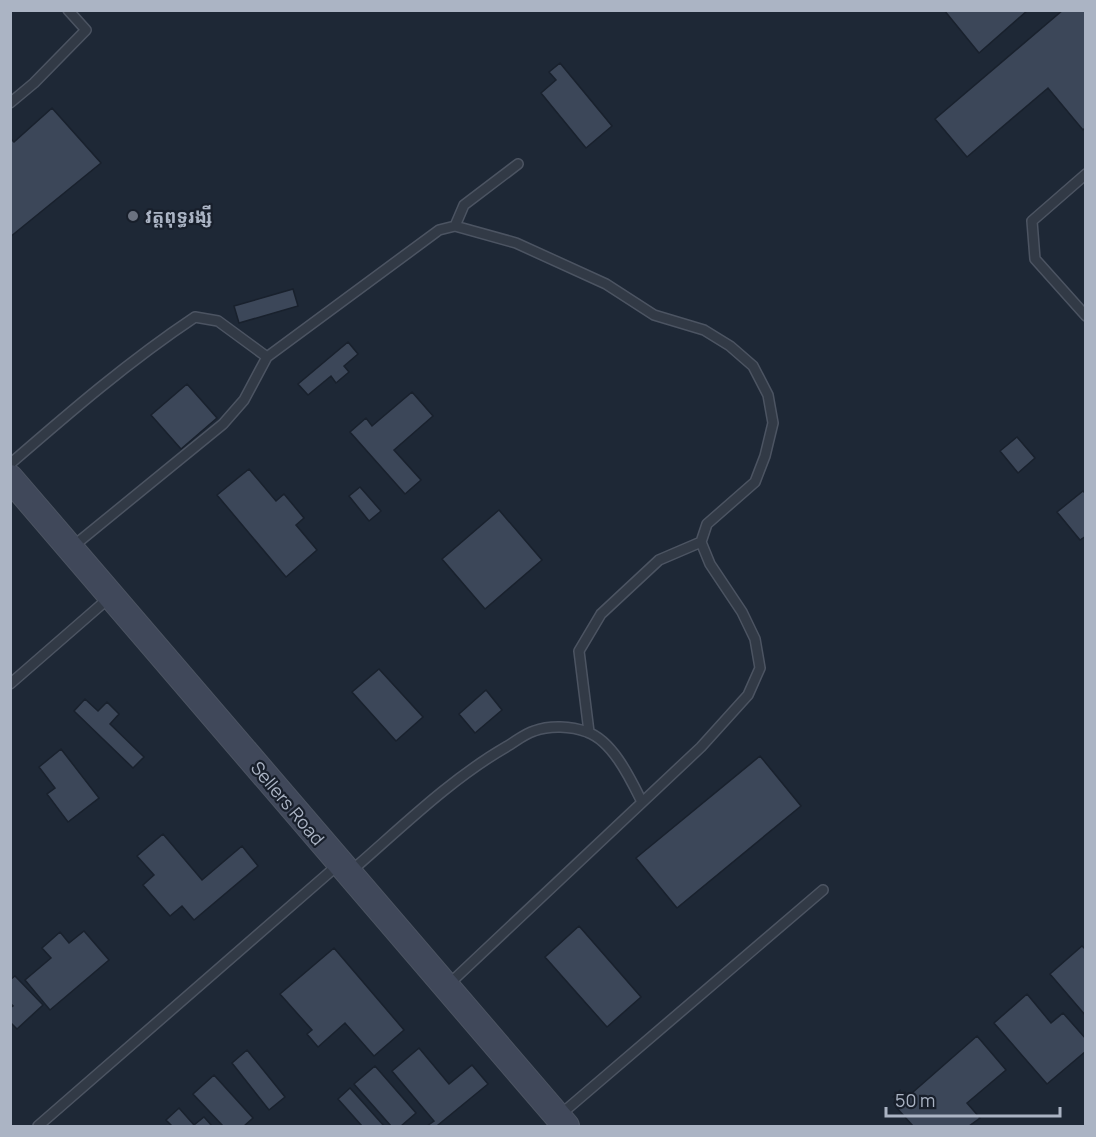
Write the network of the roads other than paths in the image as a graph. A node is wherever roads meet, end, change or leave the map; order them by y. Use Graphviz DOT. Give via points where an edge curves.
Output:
graph roads {
  1 [pos="68,10"];
  2 [pos="10,103"];
  3 [pos="518,164"];
  4 [pos="1086,174"];
  5 [pos="455,226"];
  6 [pos="1086,316"];
  7 [pos="267,357"];
  8 [pos="10,464"];
  9 [pos="10,478"];
  10 [pos="701,542"];
  11 [pos="71,548"];
  12 [pos="112,596"];
  13 [pos="10,684"];
  14 [pos="589,732"];
  15 [pos="642,802"];
  16 [pos="344,869"];
  17 [pos="823,890"];
  18 [pos="446,987"];
  19 [pos="562,1122"];
  20 [pos="38,1126"];
  1 -- 2 [label="lane" via="86,30"];
  3 -- 5 [label="lane" via="464,205"];
  4 -- 6 [label="lane" via="1032,221 1035,259"];
  5 -- 7 [label="lane" via="438,230"];
  5 -- 10 [label="lane" via="516,243 606,284 654,315 704,330 753,366 768,395 773,423 765,456 755,482 707,524"];
  7 -- 8 [label="lane" via="218,321 195,317 95,391"];
  7 -- 11 [label="lane" via="244,400 223,424"];
  9 -- 11 [label="street, Sellers Road"];
  10 -- 14 [label="lane" via="658,560 601,614 579,651"];
  10 -- 15 [label="lane" via="755,639 760,668 748,695"];
  11 -- 12 [label="street, Sellers Road"];
  12 -- 13 [label="lane"];
  12 -- 16 [label="street, Sellers Road"];
  14 -- 15 [label="lane" via="627,770"];
  14 -- 16 [label="lane" via="561,726 533,731 483,760"];
  15 -- 18 [label="lane"];
  16 -- 18 [label="street, Sellers Road"];
  16 -- 20 [label="lane"];
  17 -- 19 [label="lane"];
  18 -- 19 [label="street, Sellers Road"];
}
